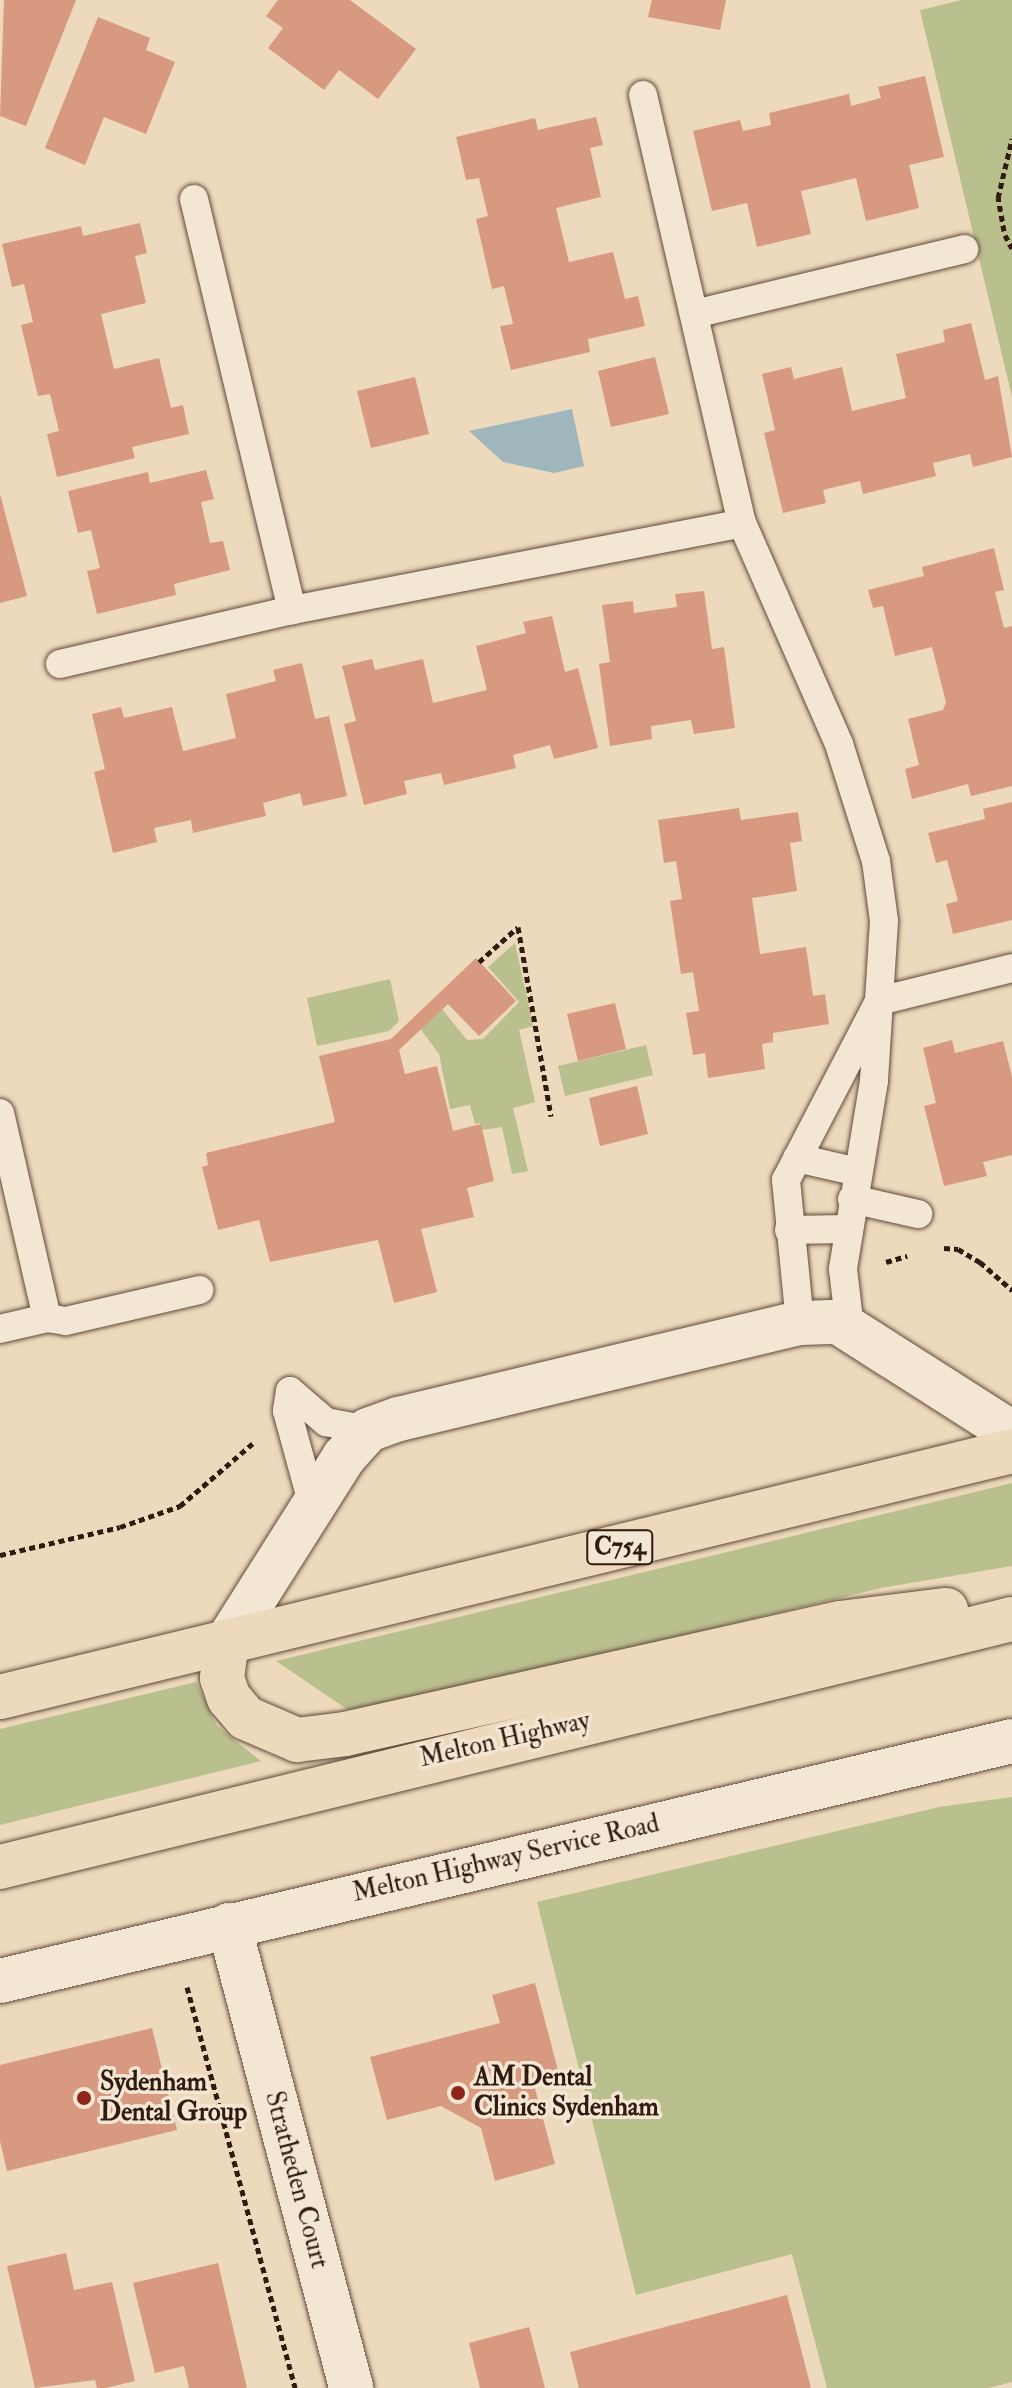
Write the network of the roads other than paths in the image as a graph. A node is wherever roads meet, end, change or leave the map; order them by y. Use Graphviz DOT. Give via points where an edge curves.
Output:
graph roads {
  1 [pos="643,95"];
  2 [pos="194,199"];
  3 [pos="964,249"];
  4 [pos="694,314"];
  5 [pos="742,523"];
  6 [pos="292,610"];
  7 [pos="60,664"];
  8 [pos="1012,968"];
  9 [pos="879,1001"];
  10 [pos="0,1113"];
  11 [pos="797,1158"];
  12 [pos="855,1185"];
  13 [pos="918,1214"];
  14 [pos="846,1229"];
  15 [pos="789,1230"];
  16 [pos="199,1290"];
  17 [pos="47,1318"];
  18 [pos="800,1323"];
  19 [pos="0,1329"];
  20 [pos="850,1329"];
  21 [pos="368,1430"];
  22 [pos="1012,1433"];
  23 [pos="1012,1451"];
  24 [pos="314,1510"];
  25 [pos="1012,1601"];
  26 [pos="1012,1619"];
  27 [pos="227,1642"];
  28 [pos="0,1697"];
  29 [pos="1012,1741"];
  30 [pos="0,1867"];
  31 [pos="229,1925"];
  32 [pos="0,1981"];
  33 [pos="351,2388"];
  1 -- 4 [label="lane"];
  2 -- 6 [label="lane"];
  3 -- 4 [label="lane"];
  4 -- 5 [label="lane"];
  5 -- 6 [label="lane"];
  5 -- 9 [label="lane" via="839,744 868,832 884,921"];
  6 -- 7 [label="lane"];
  8 -- 9 [label="lane"];
  9 -- 11 [label="lane"];
  9 -- 12 [label="lane" via="869,1121"];
  10 -- 17 [label="lane"];
  11 -- 12 [label="lane"];
  11 -- 15 [label="lane" via="786,1180"];
  12 -- 13 [label="lane"];
  12 -- 14 [label="lane"];
  14 -- 15 [label="lane"];
  14 -- 20 [label="lane" via="843,1269"];
  15 -- 18 [label="lane" via="799,1279"];
  16 -- 17 [label="lane" via="66,1321"];
  17 -- 19 [label="lane"];
  18 -- 20 [label="street" via="838,1322"];
  18 -- 21 [label="street"];
  20 -- 22 [label="street"];
  21 -- 24 [label="street" via="344,1457"];
  21 -- 24 [label="lane" via="326,1422 290,1391 287,1411"];
  23 -- 27 [label="highway, C754"];
  24 -- 27 [label="street"];
  25 -- 27 [label="highway" via="840,1623 345,1734 297,1740 246,1718 229,1698 222,1678"];
  26 -- 30 [label="highway, Melton Highway"];
  27 -- 28 [label="highway, C754"];
  29 -- 31 [label="street, Melton Highway Service Road"];
  31 -- 32 [label="street, Melton Highway Service Road"];
  31 -- 33 [label="street, Stratheden Court"];
}
